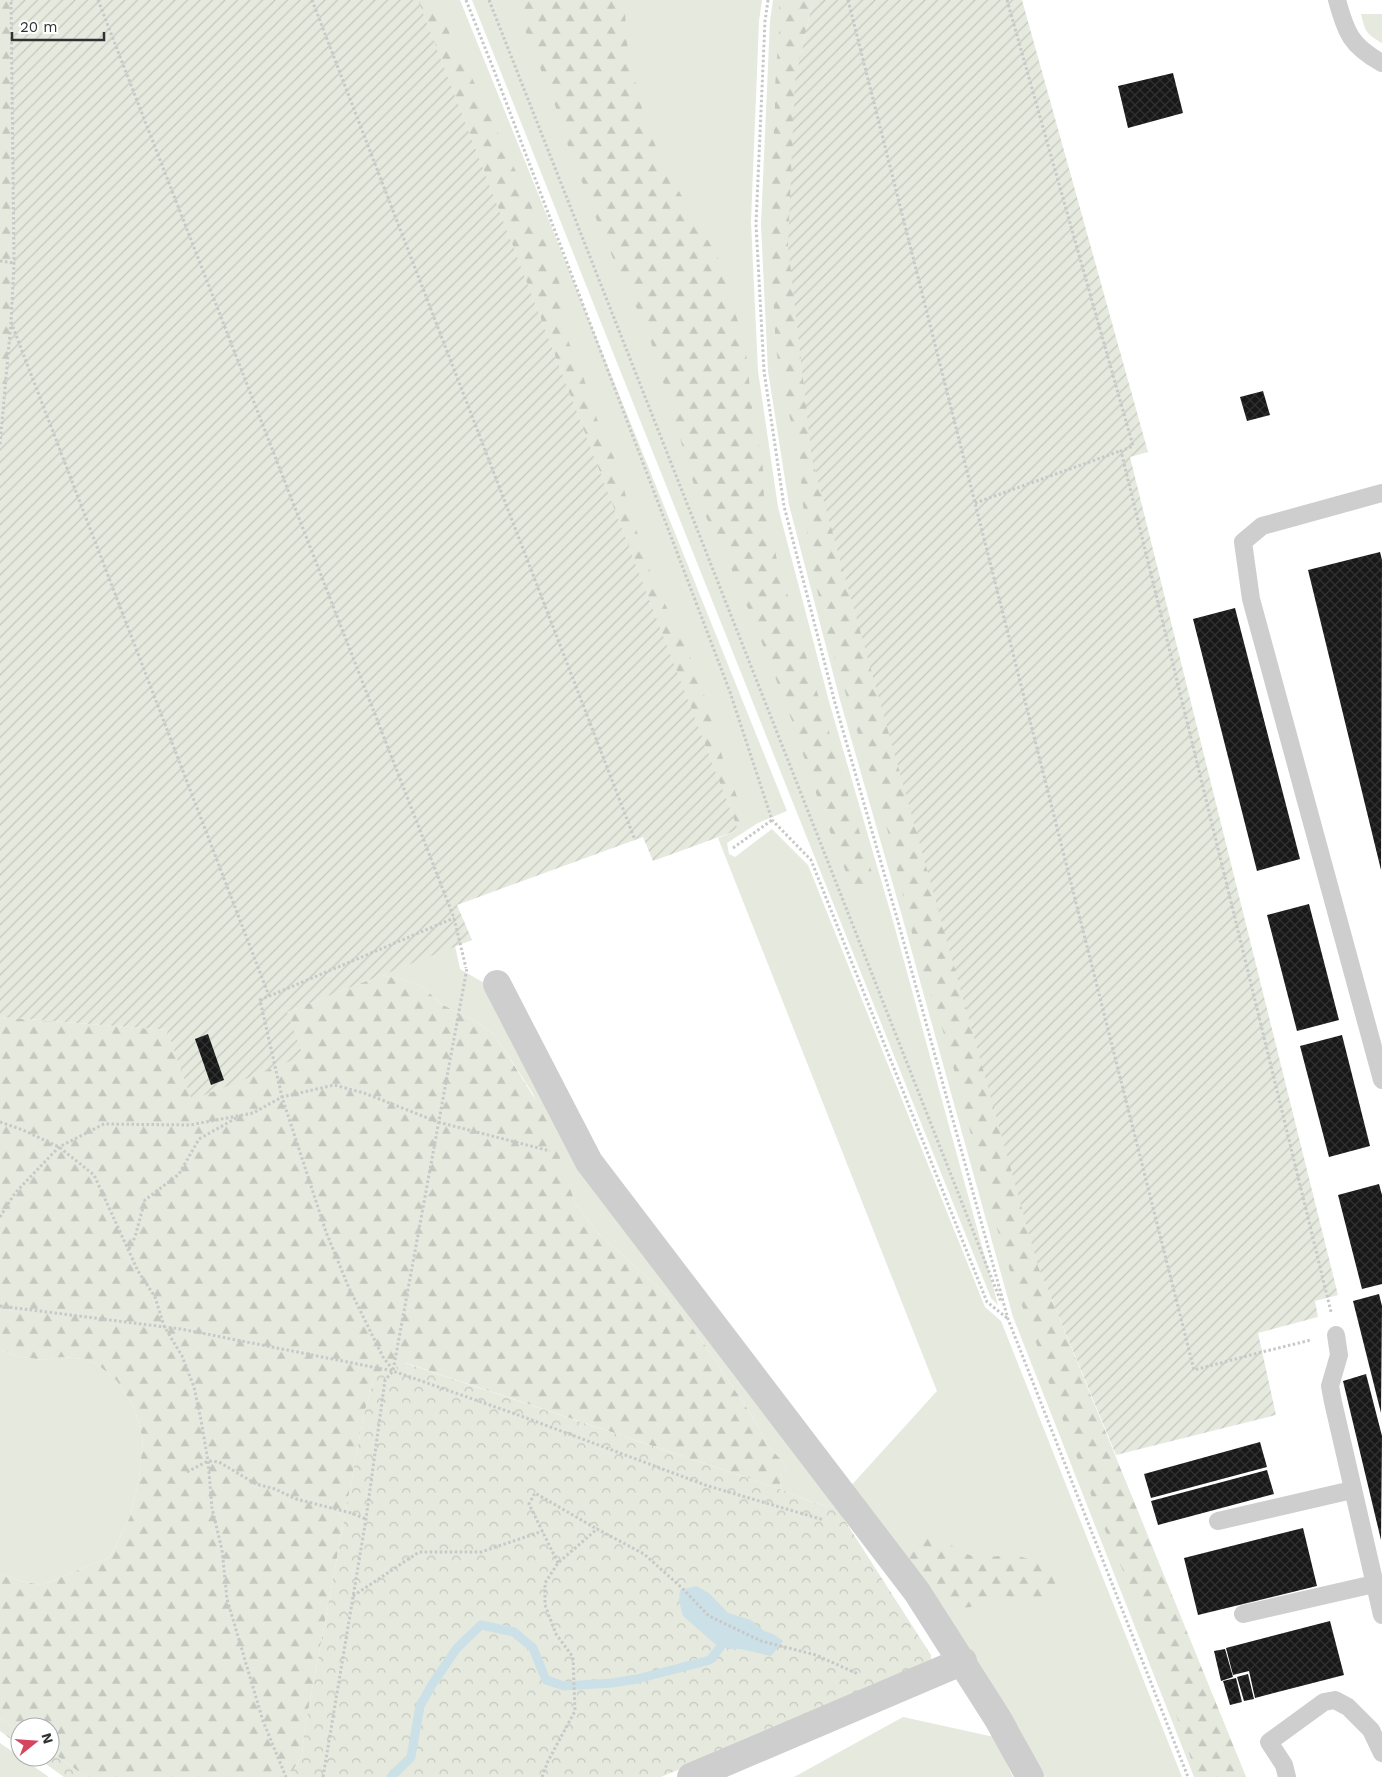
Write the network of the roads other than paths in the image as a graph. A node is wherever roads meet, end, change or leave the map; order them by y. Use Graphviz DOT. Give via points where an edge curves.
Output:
graph roads {
  1 [pos="1336,0"];
  2 [pos="1382,63"];
  3 [pos="1382,493"];
  4 [pos="497,984"];
  5 [pos="1382,1080"];
  6 [pos="1336,1335"];
  7 [pos="1352,1490"];
  8 [pos="1218,1521"];
  9 [pos="1374,1584"];
  10 [pos="1242,1614"];
  11 [pos="1382,1615"];
  12 [pos="962,1661"];
  13 [pos="1382,1753"];
  14 [pos="691,1777"];
  15 [pos="1030,1777"];
  16 [pos="1287,1777"];
  1 -- 2 [label="lane" via="1352,41"];
  3 -- 5 [label="lane" via="1262,526 1243,542 1251,599"];
  4 -- 12 [label="street" via="589,1162 917,1592"];
  6 -- 7 [label="lane" via="1339,1355 1330,1386"];
  7 -- 8 [label="lane"];
  7 -- 9 [label="lane"];
  9 -- 10 [label="lane"];
  9 -- 11 [label="lane"];
  12 -- 14 [label="street"];
  12 -- 15 [label="street"];
  13 -- 16 [label="lane" via="1371,1730 1348,1707 1335,1700 1324,1702 1269,1742 1284,1765"];
}
